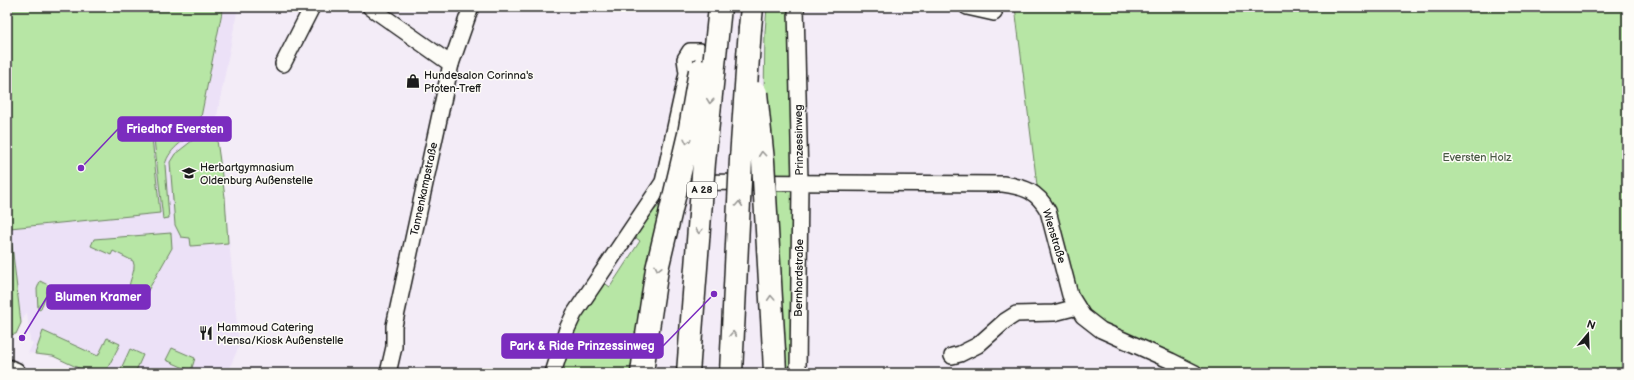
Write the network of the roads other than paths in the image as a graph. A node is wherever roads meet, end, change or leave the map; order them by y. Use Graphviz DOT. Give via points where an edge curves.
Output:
graph roads {
  1 [pos="312,7"];
  2 [pos="370,7"];
  3 [pos="471,7"];
  4 [pos="713,7"];
  5 [pos="720,7"];
  6 [pos="796,7"];
  7 [pos="967,7"];
  8 [pos="994,13"];
  9 [pos="751,18"];
  10 [pos="283,64"];
  11 [pos="451,64"];
  12 [pos="687,73"];
  13 [pos="663,182"];
  14 [pos="800,183"];
  15 [pos="1077,307"];
  16 [pos="952,356"];
  17 [pos="7,370"];
  18 [pos="15,373"];
  19 [pos="388,373"];
  20 [pos="553,373"];
  21 [pos="642,373"];
  22 [pos="688,373"];
  23 [pos="731,373"];
  24 [pos="775,373"];
  25 [pos="798,373"];
  26 [pos="1195,373"];
  1 -- 10 [label="street"];
  2 -- 11 [label="street"];
  3 -- 11 [label="street, Tannenkampstraße"];
  4 -- 21 [label="highway, one-way, bridge" via="689,134 658,269"];
  5 -- 22 [label="highway, A 28, one-way, bridge" via="704,162"];
  6 -- 14 [label="street, Prinzessinweg"];
  7 -- 8 [label="street"];
  23 -- 9 [label="highway, one-way, bridge" via="741,159"];
  24 -- 9 [label="highway, one-way, bridge" via="763,161"];
  11 -- 19 [label="street, Tannenkampstraße" via="394,326 394,347"];
  12 -- 13 [label="street"];
  13 -- 14 [label="street, Prinzessinweg"];
  13 -- 20 [label="street" via="574,314"];
  14 -- 15 [label="street, Wienstraße" via="1003,184 1025,188 1043,202 1048,211 1070,295"];
  14 -- 25 [label="street, Bernhardstraße"];
  15 -- 16 [label="street" via="1054,313 1016,314 1005,320 978,345"];
  15 -- 26 [label="street, Wienstraße" via="1090,323 1101,330"];
  17 -- 18 [label="main road"];
}
